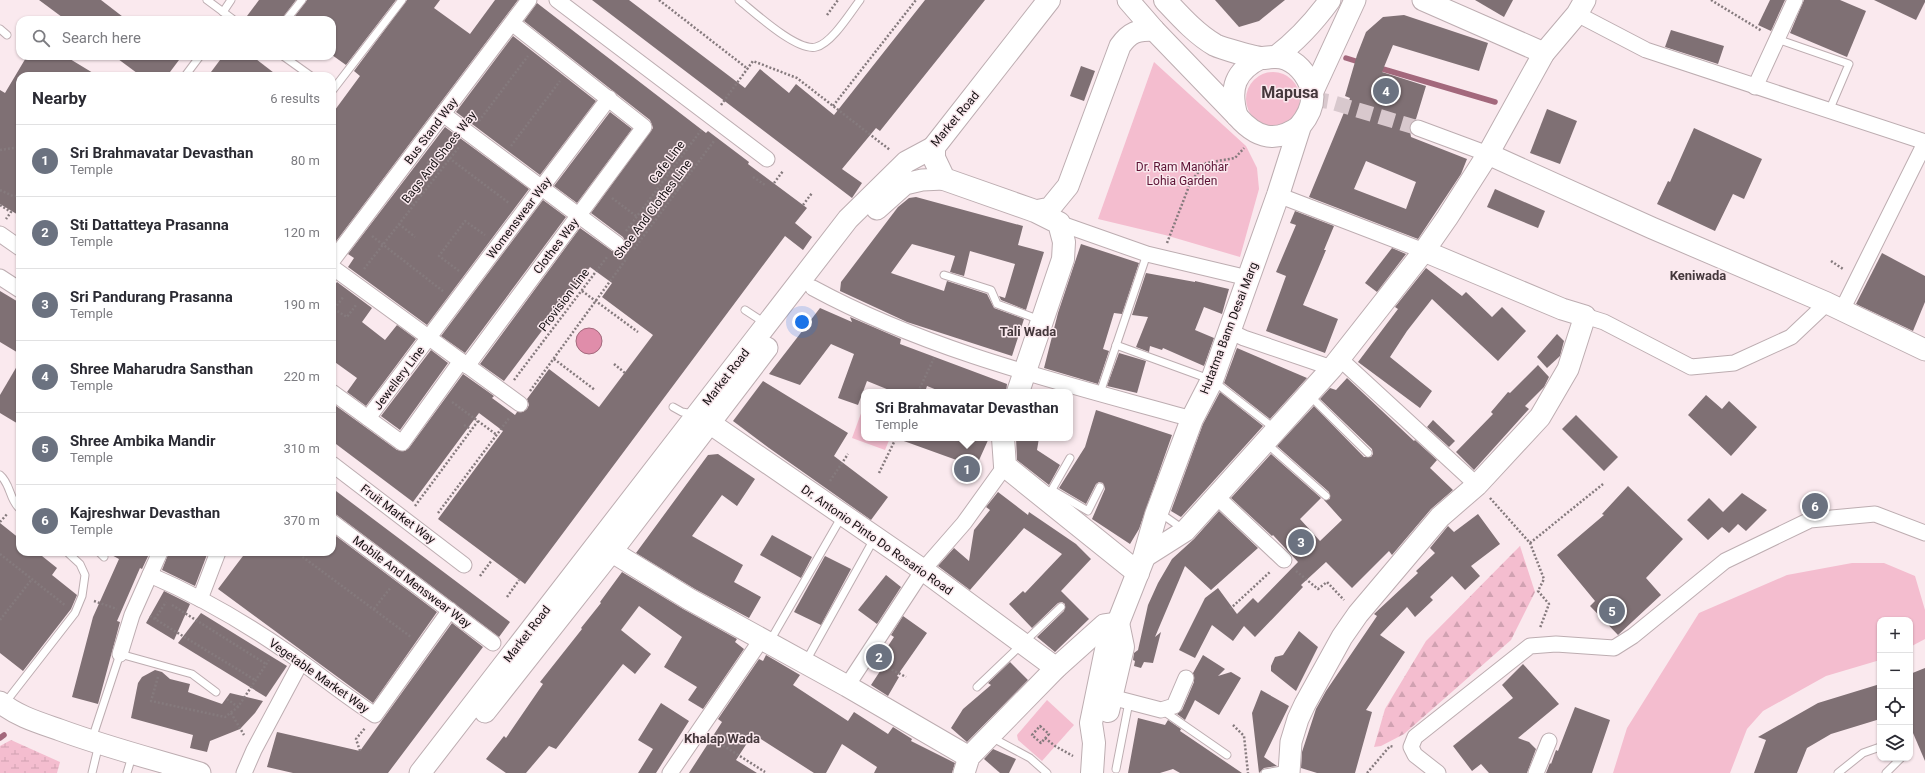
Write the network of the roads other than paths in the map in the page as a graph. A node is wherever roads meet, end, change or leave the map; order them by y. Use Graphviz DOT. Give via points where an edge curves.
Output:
graph roads {
  1 [pos="207,0"];
  2 [pos="231,0"];
  3 [pos="302,0"];
  4 [pos="402,0"];
  5 [pos="530,0"];
  6 [pos="557,0"];
  7 [pos="739,0"];
  8 [pos="860,0"];
  9 [pos="1050,0"];
  10 [pos="1128,0"];
  11 [pos="1165,0"];
  12 [pos="1330,0"];
  13 [pos="1355,0"];
  14 [pos="1423,0"];
  15 [pos="1795,0"];
  16 [pos="1581,7"];
  17 [pos="223,12"];
  18 [pos="227,16"];
  19 [pos="289,16"];
  20 [pos="512,23"];
  21 [pos="0,29"];
  22 [pos="1154,30"];
  23 [pos="8,35"];
  24 [pos="1777,39"];
  25 [pos="1544,53"];
  26 [pos="1268,58"];
  27 [pos="197,60"];
  28 [pos="289,60"];
  29 [pos="188,72"];
  30 [pos="306,72"];
  31 [pos="336,86"];
  32 [pos="1755,87"];
  33 [pos="1313,91"];
  34 [pos="608,98"];
  35 [pos="1829,111"];
  36 [pos="443,114"];
  37 [pos="1237,116"];
  38 [pos="1300,126"];
  39 [pos="1418,128"];
  40 [pos="1925,142"];
  41 [pos="934,147"];
  42 [pos="1488,154"];
  43 [pos="767,159"];
  44 [pos="944,179"];
  45 [pos="542,187"];
  46 [pos="1278,195"];
  47 [pos="1035,211"];
  48 [pos="579,216"];
  49 [pos="1059,223"];
  50 [pos="2,229"];
  51 [pos="16,244"];
  52 [pos="617,244"];
  53 [pos="1424,251"];
  54 [pos="1147,254"];
  55 [pos="336,257"];
  56 [pos="336,269"];
  57 [pos="944,275"];
  58 [pos="0,277"];
  59 [pos="1248,278"];
  60 [pos="16,287"];
  61 [pos="813,288"];
  62 [pos="1835,307"];
  63 [pos="745,310"];
  64 [pos="1584,316"];
  65 [pos="1042,320"];
  66 [pos="766,324"];
  67 [pos="1229,331"];
  68 [pos="429,337"];
  69 [pos="1116,345"];
  70 [pos="1925,350"];
  71 [pos="464,363"];
  72 [pos="1336,364"];
  73 [pos="1212,380"];
  74 [pos="1021,382"];
  75 [pos="1067,389"];
  76 [pos="1073,390"];
  77 [pos="1100,394"];
  78 [pos="336,395"];
  79 [pos="1309,395"];
  80 [pos="520,404"];
  81 [pos="673,407"];
  82 [pos="368,418"];
  83 [pos="703,419"];
  84 [pos="1192,419"];
  85 [pos="1271,437"];
  86 [pos="1003,441"];
  87 [pos="1368,453"];
  88 [pos="1070,458"];
  89 [pos="1005,466"];
  90 [pos="336,467"];
  91 [pos="0,475"];
  92 [pos="1477,485"];
  93 [pos="1100,488"];
  94 [pos="1049,495"];
  95 [pos="1216,496"];
  96 [pos="1326,496"];
  97 [pos="16,506"];
  98 [pos="1157,511"];
  99 [pos="843,515"];
  100 [pos="336,525"];
  101 [pos="1184,531"];
  102 [pos="1925,534"];
  103 [pos="875,537"];
  104 [pos="605,547"];
  105 [pos="71,556"];
  106 [pos="158,556"];
  107 [pos="216,556"];
  108 [pos="1284,560"];
  109 [pos="464,565"];
  110 [pos="1141,565"];
  111 [pos="922,570"];
  112 [pos="150,575"];
  113 [pos="200,599"];
  114 [pos="1061,607"];
  115 [pos="450,610"];
  116 [pos="1118,623"];
  117 [pos="764,642"];
  118 [pos="493,643"];
  119 [pos="1023,644"];
  120 [pos="120,654"];
  121 [pos="301,662"];
  122 [pos="805,663"];
  123 [pos="1056,668"];
  124 [pos="1186,678"];
  125 [pos="847,686"];
  126 [pos="977,687"];
  127 [pos="216,692"];
  128 [pos="1120,700"];
  129 [pos="2,704"];
  130 [pos="1161,710"];
  131 [pos="989,736"];
  132 [pos="1549,741"];
  133 [pos="96,743"];
  134 [pos="1094,743"];
  135 [pos="1877,748"];
  136 [pos="1227,755"];
  137 [pos="1898,761"];
  138 [pos="130,763"];
  139 [pos="967,765"];
  140 [pos="1116,769"];
  141 [pos="1092,770"];
  142 [pos="1289,771"];
  143 [pos="92,773"];
  144 [pos="200,773"];
  145 [pos="244,773"];
  146 [pos="420,773"];
  147 [pos="436,773"];
  148 [pos="670,773"];
  149 [pos="1047,773"];
  150 [pos="1265,773"];
  151 [pos="1438,773"];
  152 [pos="1536,773"];
  153 [pos="1838,773"];
  154 [pos="1886,773"];
  1 -- 17 [label="lane"];
  2 -- 17 [label="lane"];
  3 -- 19 [label="lane"];
  4 -- 31 [label="lane"];
  5 -- 20 [label="street, Bus Stand Way"];
  6 -- 43 [label="street"];
  7 -- 8 [label="lane" via="802,46 816,47 831,38"];
  9 -- 41 [label="main road, Market Road"];
  10 -- 22 [label="street"];
  11 -- 26 [label="main road" via="1186,22 1215,45"];
  12 -- 26 [label="street" via="1308,29 1291,45"];
  13 -- 33 [label="street"];
  14 -- 25 [label="street"];
  15 -- 24 [label="street"];
  16 -- 25 [label="street"];
  16 -- 32 [label="street" via="1646,50"];
  17 -- 18 [label="lane"];
  20 -- 34 [label="street"];
  20 -- 36 [label="street, Bus Stand Way"];
  21 -- 23 [label="lane"];
  22 -- 37 [label="street"];
  22 -- 47 [label="street" via="1141,30 1127,35 1068,186 1050,208"];
  24 -- 32 [label="street"];
  24 -- 35 [label="lane" via="1849,64"];
  25 -- 42 [label="street"];
  26 -- 33 [label="main road" via="1292,62 1306,74"];
  26 -- 37 [label="street" via="1249,64 1240,73 1233,101"];
  27 -- 29 [label="lane"];
  28 -- 30 [label="lane"];
  32 -- 35 [label="street"];
  33 -- 38 [label="main road" via="1311,109"];
  34 -- 45 [label="street, Womenswear Way"];
  34 -- 48 [label="street, Clothes Way" via="644,127"];
  35 -- 40 [label="street"];
  36 -- 45 [label="street"];
  36 -- 55 [label="street, Bus Stand Way"];
  37 -- 38 [label="street" via="1247,128 1261,135 1277,137"];
  38 -- 46 [label="main road, Hutatma Bann Desai Marg"];
  39 -- 42 [label="street"];
  40 -- 62 [label="street"];
  41 -- 44 [label="main road" via="934,158"];
  41 -- 66 [label="street, Market Road" via="906,162 848,218"];
  42 -- 53 [label="street"];
  42 -- 62 [label="street" via="1644,225"];
  44 -- 47 [label="main road"];
  44 -- 61 [label="street, Market Road" via="904,184 858,227"];
  45 -- 48 [label="street"];
  45 -- 68 [label="street, Womenswear Way"];
  46 -- 53 [label="street"];
  46 -- 59 [label="main road, Hutatma Bann Desai Marg"];
  47 -- 49 [label="main road"];
  48 -- 52 [label="street"];
  48 -- 71 [label="street, Clothes Way"];
  49 -- 54 [label="street"];
  49 -- 65 [label="main road" via="1064,242 1063,259"];
  50 -- 51 [label="street"];
  53 -- 64 [label="street"];
  53 -- 72 [label="street"];
  54 -- 59 [label="street"];
  54 -- 69 [label="lane"];
  56 -- 68 [label="street"];
  57 -- 65 [label="lane" via="991,290 997,304"];
  58 -- 60 [label="street"];
  59 -- 67 [label="main road, Hutatma Bann Desai Marg"];
  61 -- 74 [label="street" via="855,311"];
  61 -- 83 [label="street, Market Road"];
  62 -- 64 [label="street" via="1791,338 1734,363 1691,367 1604,322"];
  62 -- 70 [label="street"];
  63 -- 66 [label="lane"];
  64 -- 92 [label="street" via="1568,369 1540,417"];
  65 -- 74 [label="main road"];
  66 -- 83 [label="street, Market Road"];
  67 -- 72 [label="street" via="1244,338"];
  67 -- 73 [label="main road, Hutatma Bann Desai Marg"];
  68 -- 71 [label="street"];
  68 -- 82 [label="street, Jewellery Line"];
  69 -- 73 [label="lane"];
  69 -- 77 [label="lane"];
  71 -- 80 [label="street"];
  71 -- 82 [label="street, Clothes Way" via="438,392 402,443"];
  72 -- 79 [label="street"];
  72 -- 92 [label="street"];
  73 -- 84 [label="main road, Hutatma Bann Desai Marg"];
  73 -- 85 [label="lane"];
  74 -- 75 [label="street"];
  76 -- 77 [label="street"];
  77 -- 84 [label="street"];
  78 -- 82 [label="street"];
  79 -- 85 [label="street"];
  79 -- 87 [label="lane"];
  81 -- 83 [label="lane"];
  83 -- 99 [label="street, Dr. Antonio Pinto Do Rosario Road"];
  83 -- 104 [label="street, Market Road"];
  84 -- 98 [label="main road, Hutatma Bann Desai Marg"];
  85 -- 95 [label="street"];
  85 -- 96 [label="lane"];
  86 -- 89 [label="main road"];
  88 -- 94 [label="lane"];
  89 -- 94 [label="main road"];
  89 -- 111 [label="street" via="964,523"];
  90 -- 109 [label="street, Fruit Market Way"];
  91 -- 97 [label="lane" via="6,480"];
  92 -- 142 [label="street" via="1440,517 1358,614 1342,637 1302,702 1291,742"];
  93 -- 94 [label="lane" via="1088,511"];
  94 -- 110 [label="main road"];
  95 -- 101 [label="street"];
  95 -- 108 [label="street"];
  98 -- 101 [label="lane"];
  98 -- 110 [label="main road, Hutatma Bann Desai Marg"];
  99 -- 103 [label="street, Dr. Antonio Pinto Do Rosario Road"];
  99 -- 117 [label="lane"];
  100 -- 115 [label="street, Mobile And Menswear Way"];
  101 -- 110 [label="street"];
  102 -- 151 [label="street" via="1875,514 1810,520 1725,562 1633,636 1614,648 1556,644 1530,646 1415,737 1411,747 1415,755"];
  103 -- 111 [label="street, Dr. Antonio Pinto Do Rosario Road"];
  103 -- 122 [label="lane"];
  104 -- 117 [label="street"];
  104 -- 146 [label="street, Market Road"];
  104 -- 147 [label="street, Market Road"];
  105 -- 129 [label="lane" via="80,564 85,575 82,596 75,614"];
  106 -- 112 [label="street"];
  107 -- 113 [label="street"];
  110 -- 116 [label="main road, Hutatma Bann Desai Marg"];
  111 -- 119 [label="street, Dr. Antonio Pinto Do Rosario Road"];
  111 -- 125 [label="street"];
  112 -- 113 [label="street, Vegetable Market Way"];
  112 -- 120 [label="street" via="132,615"];
  113 -- 121 [label="street, Vegetable Market Way"];
  114 -- 119 [label="lane"];
  115 -- 118 [label="street, Mobile And Menswear Way"];
  115 -- 121 [label="street, Vegetable Market Way" via="375,715"];
  116 -- 123 [label="street" via="1104,625"];
  116 -- 128 [label="main road" via="1123,647"];
  116 -- 134 [label="main road, Hutatma Bann Desai Marg" via="1107,645 1097,692 1091,723"];
  117 -- 122 [label="street"];
  117 -- 148 [label="street"];
  119 -- 123 [label="street, Dr. Antonio Pinto Do Rosario Road"];
  119 -- 126 [label="lane"];
  120 -- 127 [label="lane" via="192,674"];
  120 -- 133 [label="lane"];
  121 -- 145 [label="street"];
  122 -- 125 [label="street"];
  123 -- 131 [label="street"];
  124 -- 130 [label="street" via="1174,706"];
  125 -- 139 [label="street"];
  128 -- 130 [label="street"];
  128 -- 134 [label="main road"];
  128 -- 140 [label="lane"];
  129 -- 133 [label="street" via="40,723"];
  130 -- 136 [label="lane"];
  131 -- 139 [label="street"];
  131 -- 149 [label="lane" via="1030,758"];
  132 -- 152 [label="street"];
  133 -- 138 [label="street"];
  133 -- 143 [label="lane"];
  134 -- 141 [label="main road"];
  135 -- 153 [label="lane" via="1863,753"];
  137 -- 154 [label="lane"];
  138 -- 144 [label="street"];
  142 -- 150 [label="lane"];
}
